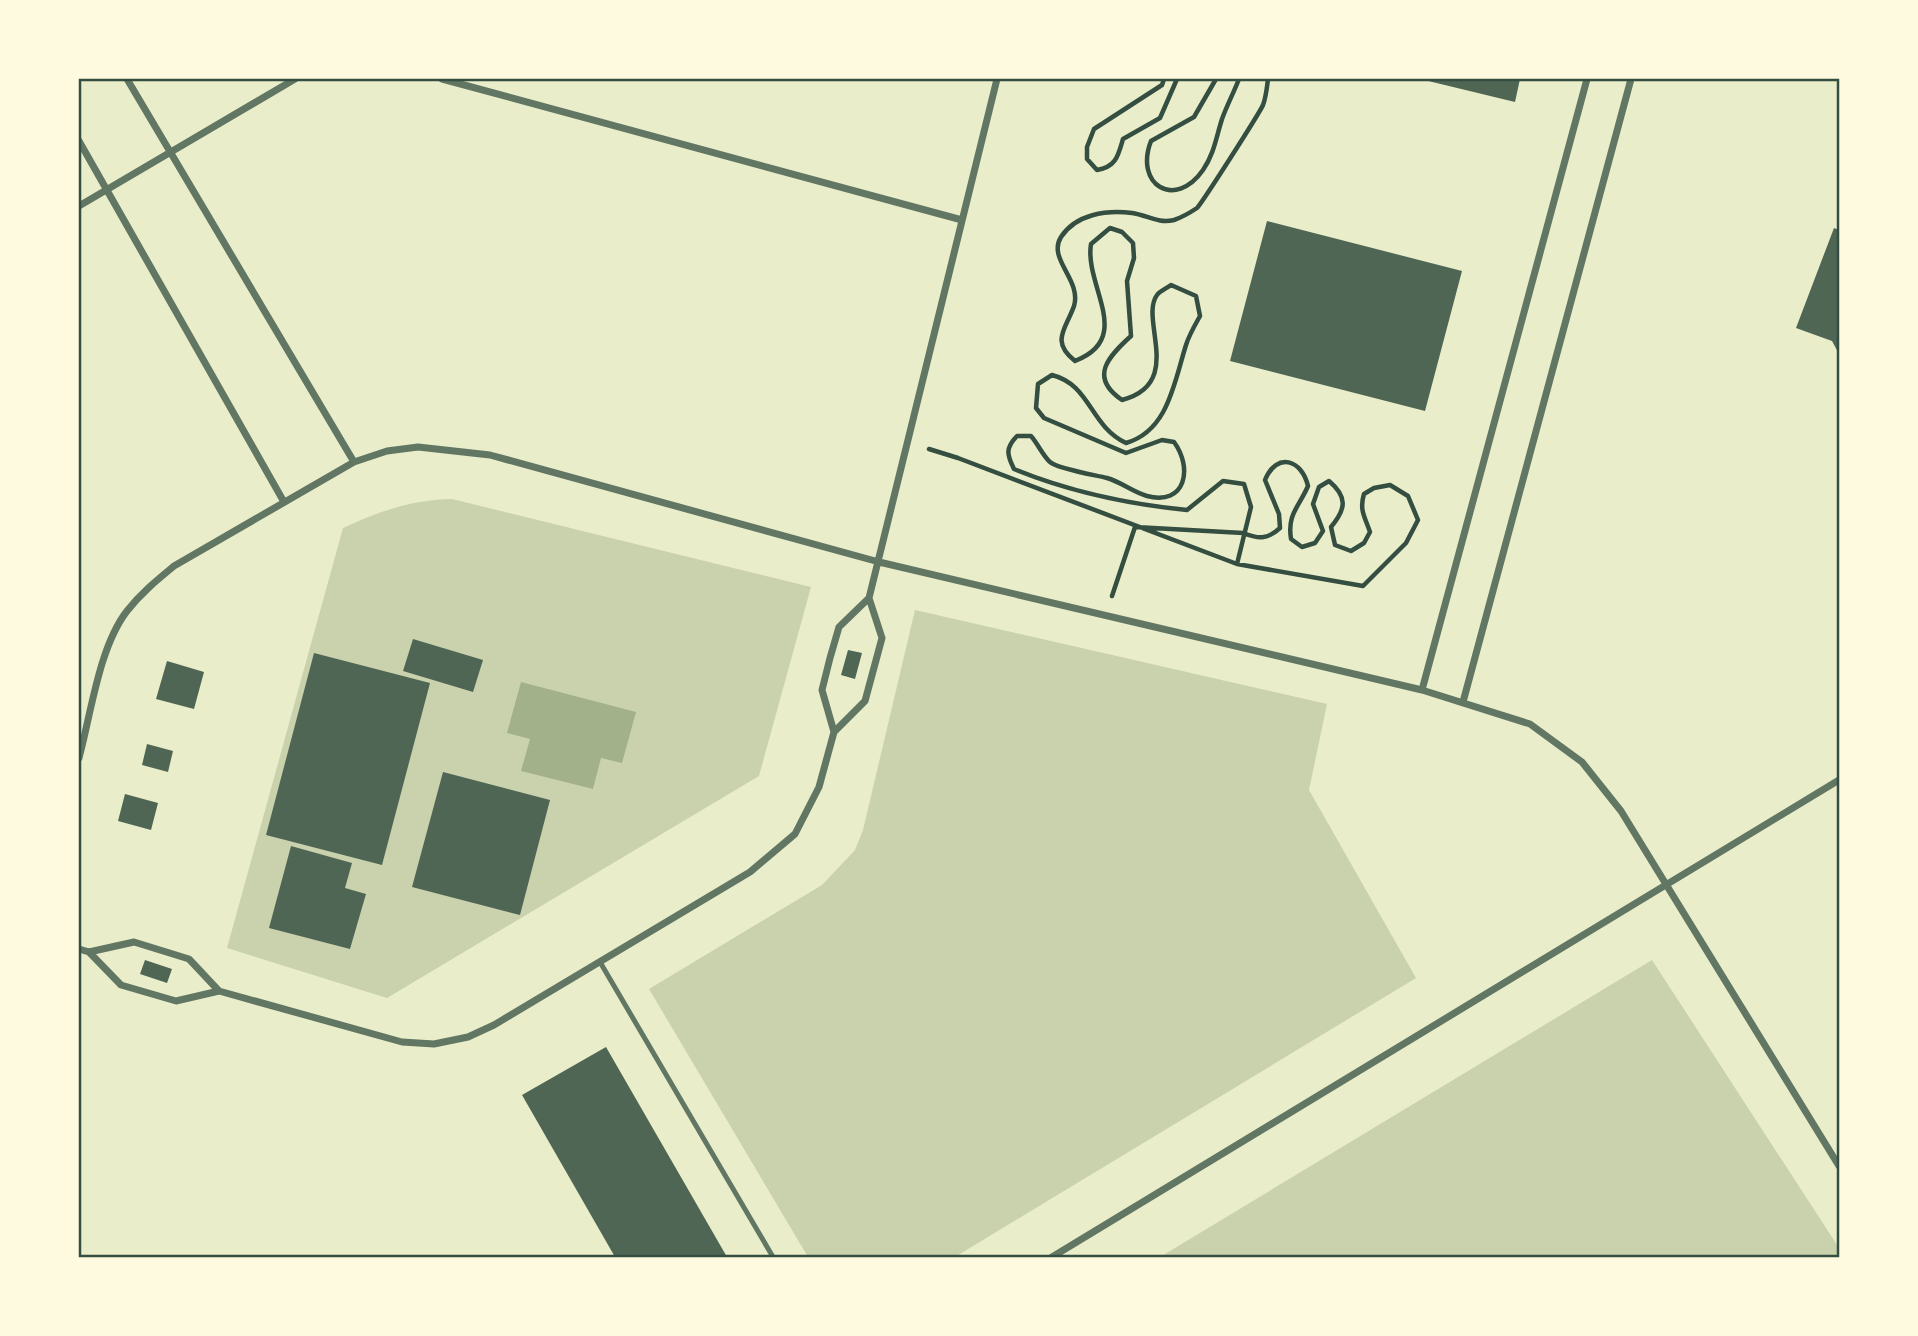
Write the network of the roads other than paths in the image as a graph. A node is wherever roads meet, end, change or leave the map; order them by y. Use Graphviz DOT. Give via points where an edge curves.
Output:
graph roads {
  1 [pos="127,79"];
  2 [pos="295,79"];
  3 [pos="442,79"];
  4 [pos="997,79"];
  5 [pos="1587,79"];
  6 [pos="1631,79"];
  7 [pos="79,141"];
  8 [pos="170,152"];
  9 [pos="107,189"];
  10 [pos="79,206"];
  11 [pos="962,220"];
  12 [pos="355,462"];
  13 [pos="284,502"];
  14 [pos="879,562"];
  15 [pos="869,598"];
  16 [pos="1422,690"];
  17 [pos="1463,702"];
  18 [pos="834,732"];
  19 [pos="79,758"];
  20 [pos="1839,780"];
  21 [pos="1668,883"];
  22 [pos="79,949"];
  23 [pos="89,952"];
  24 [pos="600,962"];
  25 [pos="219,991"];
  26 [pos="1839,1166"];
  27 [pos="773,1257"];
  28 [pos="1052,1257"];
  1 -- 8 [label="street"];
  2 -- 8 [label="street"];
  3 -- 11 [label="street"];
  4 -- 11 [label="street"];
  5 -- 16 [label="street"];
  6 -- 17 [label="street"];
  7 -- 9 [label="street"];
  8 -- 9 [label="street"];
  8 -- 12 [label="street"];
  9 -- 10 [label="street"];
  9 -- 13 [label="street"];
  11 -- 14 [label="street"];
  12 -- 13 [label="street"];
  12 -- 14 [label="street" via="418,447 490,456"];
  13 -- 19 [label="street" via="174,566 126,613 109,646"];
  14 -- 15 [label="street"];
  14 -- 16 [label="street"];
  15 -- 18 [label="street" via="881,638 879,649 864,701"];
  15 -- 18 [label="street" via="839,627 822,690"];
  16 -- 17 [label="street"];
  17 -- 21 [label="street" via="1530,724 1582,762"];
  18 -- 24 [label="street" via="819,788 795,834 750,872"];
  20 -- 21 [label="street"];
  21 -- 26 [label="street"];
  21 -- 28 [label="street"];
  22 -- 23 [label="street"];
  23 -- 25 [label="street" via="121,985 176,1001"];
  23 -- 25 [label="street" via="134,942 189,959"];
  24 -- 25 [label="street" via="494,1025 468,1037 433,1044 402,1042"];
  24 -- 27 [label="lane"];
}
